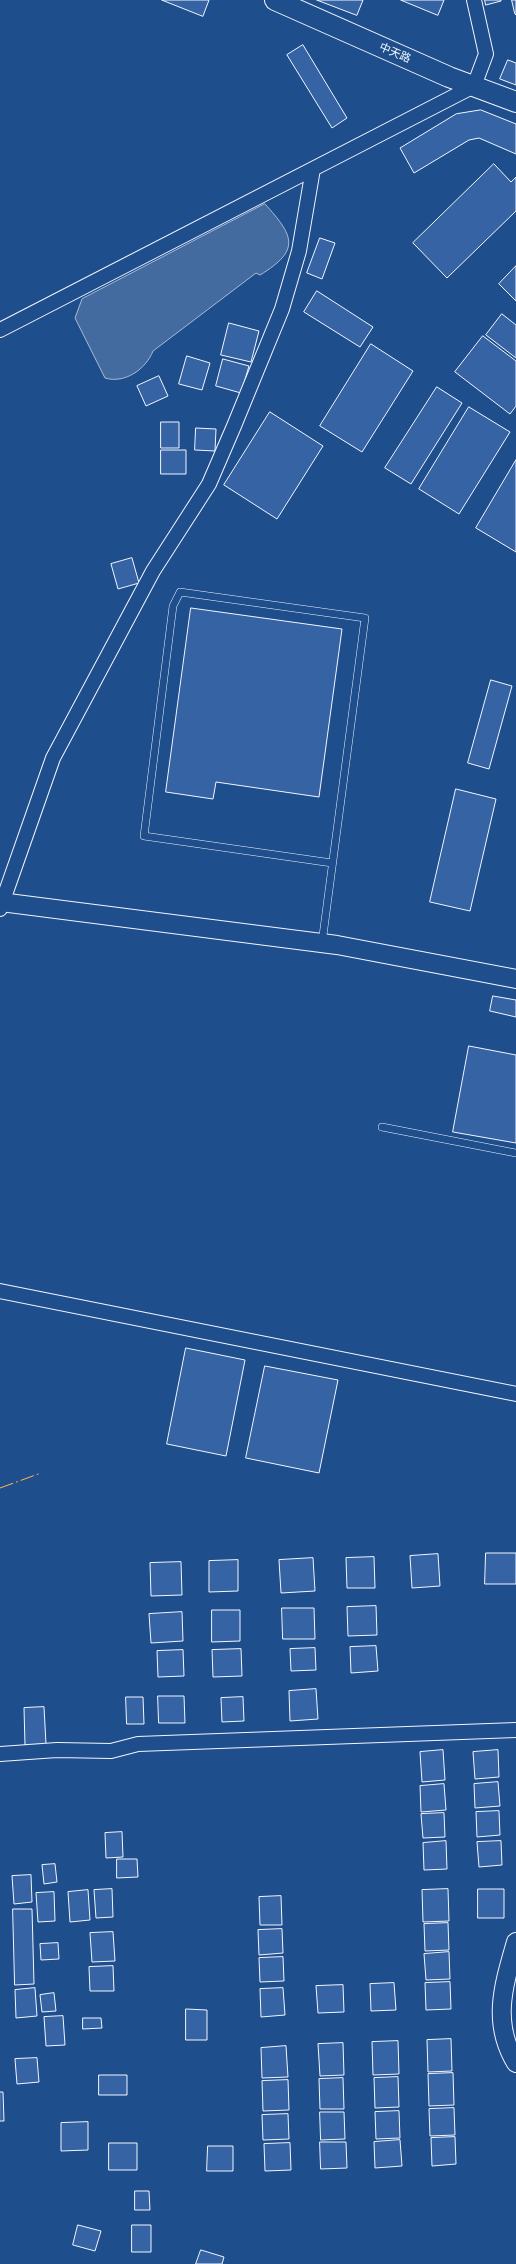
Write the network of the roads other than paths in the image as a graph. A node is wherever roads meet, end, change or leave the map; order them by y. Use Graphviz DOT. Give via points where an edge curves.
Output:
graph roads {
  1 [pos="275,0"];
  2 [pos="474,0"];
  3 [pos="474,86"];
  4 [pos="516,102"];
  5 [pos="312,169"];
  6 [pos="0,330"];
  7 [pos="332,863"];
  8 [pos="1,904"];
  9 [pos="322,943"];
  10 [pos="516,979"];
  11 [pos="382,1127"];
  12 [pos="516,1153"];
  13 [pos="0,1291"];
  14 [pos="516,1394"];
  15 [pos="516,1730"];
  16 [pos="0,1753"];
  17 [pos="516,1944"];
  18 [pos="516,2063"];
  1 -- 3 [label="main road, 中天路"];
  2 -- 3 [label="street" via="486,54"];
  3 -- 4 [label="main road, 中天路"];
  3 -- 5 [label="street"];
  5 -- 6 [label="street"];
  5 -- 8 [label="street" via="299,251 282,309 209,484 153,571 53,758"];
  7 -- 7 [label="lane" via="144,836 173,606 180,592 365,618"];
  7 -- 9 [label="lane"];
  8 -- 9 [label="street"];
  9 -- 10 [label="street"];
  11 -- 12 [label="lane"];
  13 -- 14 [label="street"];
  15 -- 16 [label="street" via="138,1744 111,1751"];
  17 -- 18 [label="street" via="503,1987 501,2022"];
}
